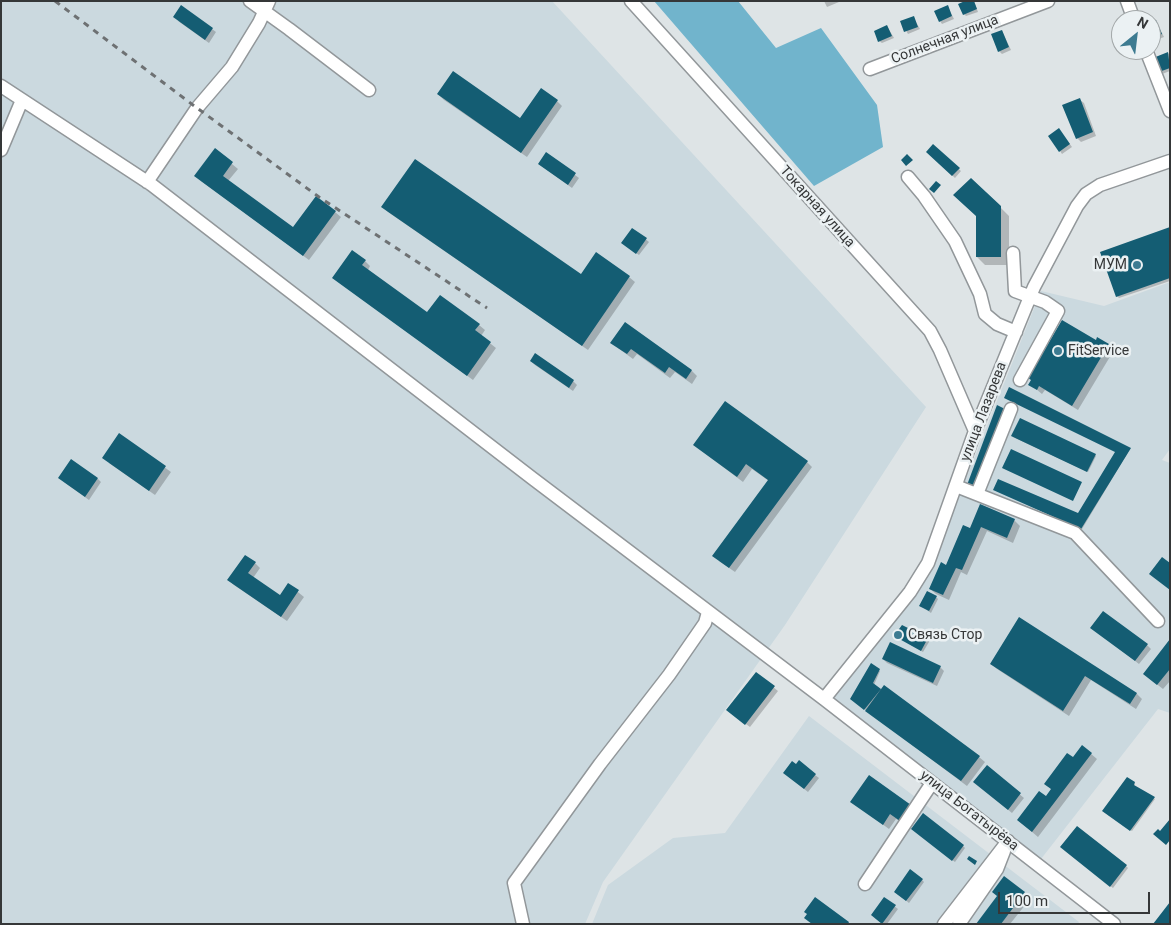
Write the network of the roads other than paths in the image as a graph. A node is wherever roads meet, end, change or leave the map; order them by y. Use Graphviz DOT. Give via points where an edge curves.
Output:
graph roads {
  1 [pos="250,1"];
  2 [pos="632,1"];
  3 [pos="1048,1"];
  4 [pos="266,6"];
  5 [pos="1150,60"];
  6 [pos="870,68"];
  7 [pos="1,86"];
  8 [pos="369,90"];
  9 [pos="22,100"];
  10 [pos="1170,111"];
  11 [pos="1,150"];
  12 [pos="1170,161"];
  13 [pos="908,177"];
  14 [pos="147,182"];
  15 [pos="1013,253"];
  16 [pos="1030,298"];
  17 [pos="1016,332"];
  18 [pos="1020,380"];
  19 [pos="1010,409"];
  20 [pos="975,431"];
  21 [pos="956,486"];
  22 [pos="978,494"];
  23 [pos="708,612"];
  24 [pos="1158,621"];
  25 [pos="824,699"];
  26 [pos="932,783"];
  27 [pos="1008,841"];
  28 [pos="865,884"];
  29 [pos="522,924"];
  30 [pos="944,924"];
  31 [pos="959,924"];
  32 [pos="1114,924"];
  1 -- 4 [label="street"];
  2 -- 20 [label="street, Токарная улица" via="930,331"];
  3 -- 6 [label="street, Солнечная улица"];
  4 -- 8 [label="street" via="289,29"];
  4 -- 14 [label="street" via="232,67 197,108"];
  5 -- 10 [label="street"];
  7 -- 9 [label="street, улица Богатырёва"];
  9 -- 11 [label="street"];
  9 -- 14 [label="street, улица Богатырёва"];
  12 -- 16 [label="street, улица Лазарева" via="1100,185 1086,194"];
  13 -- 17 [label="street" via="955,242 980,294 985,314 997,324"];
  14 -- 23 [label="street, улица Богатырёва"];
  15 -- 16 [label="street" via="1015,291"];
  16 -- 17 [label="street, улица Лазарева"];
  16 -- 18 [label="street" via="1045,302 1058,311"];
  17 -- 20 [label="street, улица Лазарева"];
  19 -- 22 [label="street"];
  20 -- 21 [label="street, улица Лазарева"];
  21 -- 22 [label="street"];
  21 -- 25 [label="street, улица Лазарева" via="928,562 910,592"];
  22 -- 24 [label="street" via="1075,533"];
  23 -- 25 [label="street, улица Богатырёва"];
  23 -- 29 [label="street" via="705,623 669,675 514,883"];
  25 -- 26 [label="street, улица Богатырёва"];
  26 -- 27 [label="street, улица Богатырёва"];
  26 -- 28 [label="street"];
  27 -- 30 [label="street"];
  27 -- 31 [label="street" via="997,870"];
  27 -- 32 [label="street, улица Богатырёва"];
}
